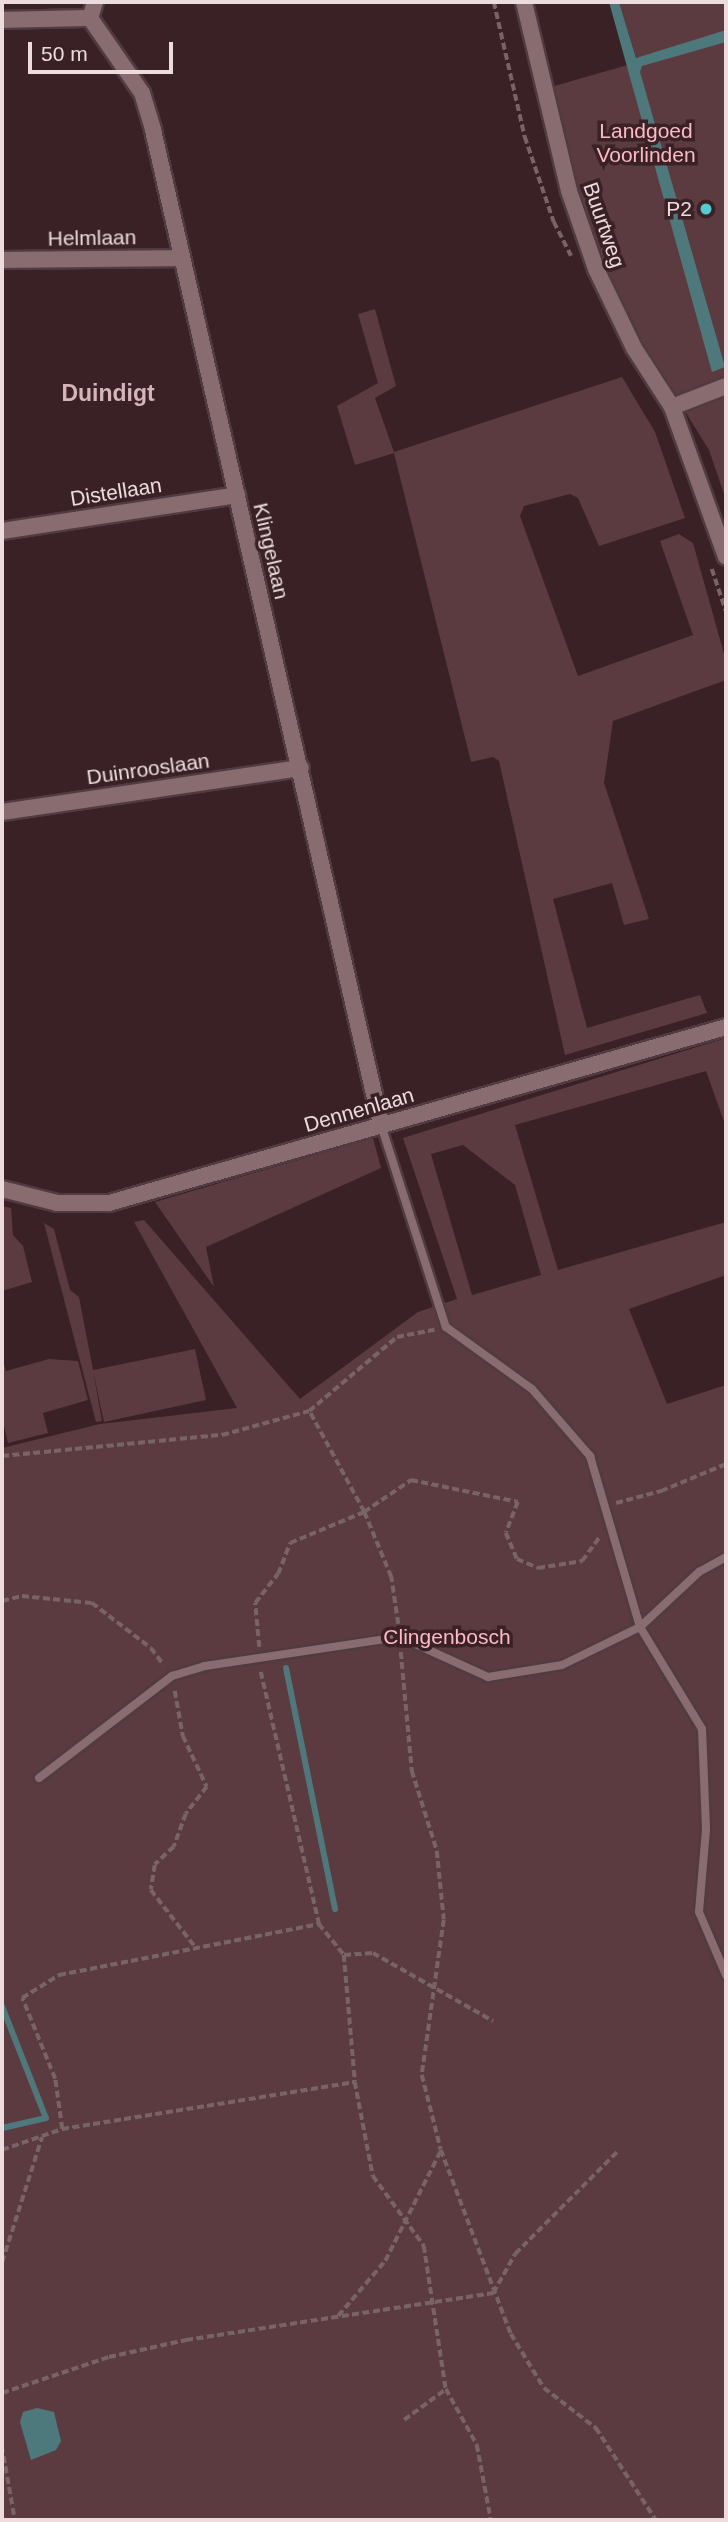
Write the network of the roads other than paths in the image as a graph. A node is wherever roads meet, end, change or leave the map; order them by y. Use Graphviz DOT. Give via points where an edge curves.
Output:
graph roads {
  1 [pos="95,2"];
  2 [pos="524,2"];
  3 [pos="90,18"];
  4 [pos="2,20"];
  5 [pos="183,258"];
  6 [pos="2,261"];
  7 [pos="726,386"];
  8 [pos="671,407"];
  9 [pos="237,495"];
  10 [pos="2,531"];
  11 [pos="726,557"];
  12 [pos="301,768"];
  13 [pos="2,812"];
  14 [pos="726,1027"];
  15 [pos="381,1125"];
  16 [pos="2,1189"];
  17 [pos="726,1557"];
  18 [pos="640,1627"];
  19 [pos="38,1779"];
  20 [pos="726,1975"];
  1 -- 3 [label="street"];
  2 -- 8 [label="street, Buurtweg" via="569,191 596,269 634,348"];
  3 -- 4 [label="street"];
  3 -- 5 [label="street, Klingelaan" via="142,93"];
  5 -- 6 [label="street, Helmlaan"];
  5 -- 9 [label="street, Klingelaan"];
  7 -- 8 [label="street"];
  8 -- 11 [label="street, Buurtweg"];
  9 -- 10 [label="street, Distellaan"];
  9 -- 12 [label="street, Klingelaan"];
  12 -- 13 [label="street, Duinrooslaan"];
  12 -- 15 [label="street, Klingelaan"];
  14 -- 15 [label="street, Dennenlaan"];
  15 -- 16 [label="street, Dennenlaan" via="109,1203 57,1203"];
  15 -- 18 [label="lane" via="446,1327 532,1389 590,1456"];
  17 -- 18 [label="lane" via="699,1572"];
  18 -- 19 [label="lane" via="562,1665 488,1677 400,1636 258,1657 172,1676"];
  18 -- 20 [label="lane" via="702,1729 706,1830 699,1912"];
}
